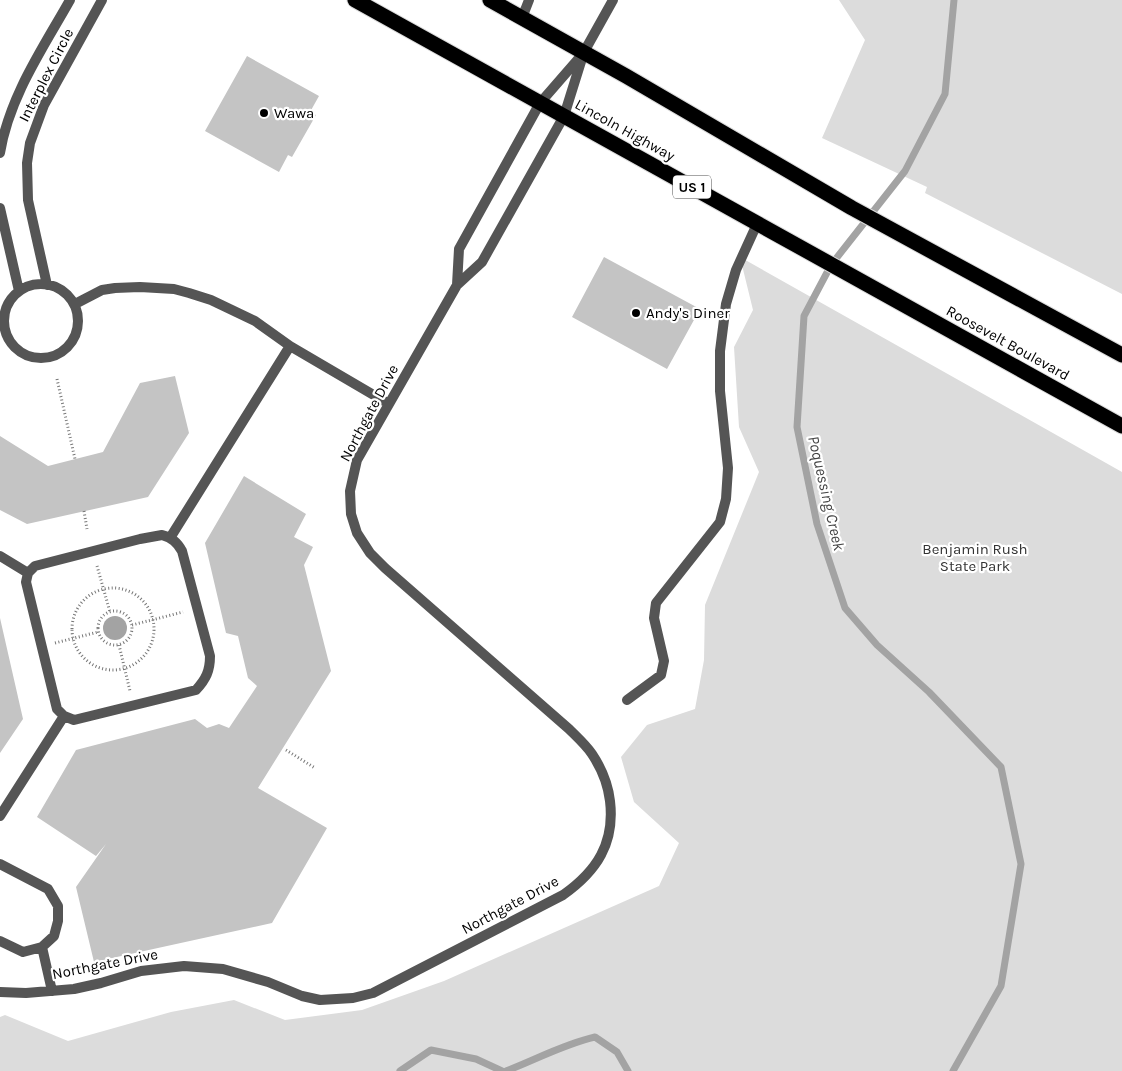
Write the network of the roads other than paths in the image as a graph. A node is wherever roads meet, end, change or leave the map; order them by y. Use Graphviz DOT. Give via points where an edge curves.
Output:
graph roads {
  1 [pos="70,0"];
  2 [pos="102,0"];
  3 [pos="355,0"];
  4 [pos="490,0"];
  5 [pos="529,0"];
  6 [pos="613,0"];
  7 [pos="522,18"];
  8 [pos="584,52"];
  9 [pos="540,103"];
  10 [pos="564,116"];
  11 [pos="0,153"];
  12 [pos="0,208"];
  13 [pos="757,224"];
  14 [pos="457,284"];
  15 [pos="47,285"];
  16 [pos="877,290"];
  17 [pos="19,291"];
  18 [pos="74,304"];
  19 [pos="3,332"];
  20 [pos="290,346"];
  21 [pos="1122,355"];
  22 [pos="389,404"];
  23 [pos="1122,426"];
  24 [pos="170,538"];
  25 [pos="0,556"];
  26 [pos="28,573"];
  27 [pos="628,700"];
  28 [pos="64,716"];
  29 [pos="0,816"];
  30 [pos="0,864"];
  31 [pos="0,941"];
  32 [pos="42,947"];
  33 [pos="52,991"];
  34 [pos="0,992"];
  1 -- 11 [label="lane, Interplex Circle" via="19,92"];
  2 -- 15 [label="lane, Interplex Circle" via="44,105 30,143 28,200"];
  3 -- 9 [label="highway, Lincoln Highway / US 1"];
  4 -- 7 [label="highway"];
  5 -- 7 [label="lane"];
  6 -- 8 [label="lane"];
  7 -- 8 [label="highway"];
  8 -- 9 [label="lane, Northgate Drive"];
  8 -- 10 [label="lane, Northgate Drive"];
  8 -- 21 [label="highway" via="852,208"];
  9 -- 10 [label="highway, Lincoln Highway / US 1"];
  9 -- 14 [label="lane, Northgate Drive" via="459,248"];
  10 -- 13 [label="highway, Lincoln Highway / US 1"];
  10 -- 14 [label="lane, Northgate Drive" via="482,262"];
  12 -- 17 [label="lane"];
  13 -- 16 [label="highway, Lincoln Highway / US 1"];
  13 -- 27 [label="lane" via="726,304 720,351 720,391 728,468 726,499 720,522 656,603 654,618 664,661 661,675"];
  14 -- 22 [label="lane, Northgate Drive"];
  15 -- 17 [label="lane" via="33,285"];
  15 -- 18 [label="lane" via="67,294"];
  16 -- 23 [label="highway, Roosevelt Boulevard / US 1"];
  17 -- 19 [label="lane" via="10,300"];
  18 -- 19 [label="lane" via="78,330 64,351 52,356 39,358 27,355 16,348"];
  18 -- 20 [label="lane" via="102,290 115,288 174,289 210,300 255,321"];
  20 -- 22 [label="lane"];
  20 -- 24 [label="lane"];
  22 -- 33 [label="lane, Northgate Drive" via="357,460 352,478 351,514 357,533 385,568 569,729 594,756 605,777 612,816 609,837 596,864 564,895 373,994 320,1000 223,969 184,966 141,971 102,984"];
  24 -- 26 [label="lane" via="162,535 140,539 35,566"];
  24 -- 28 [label="lane" via="182,551 210,656 205,680 196,690 74,720"];
  25 -- 26 [label="lane"];
  26 -- 28 [label="lane" via="26,582 42,647 58,708"];
  28 -- 29 [label="lane"];
  30 -- 32 [label="lane" via="48,889 58,906 54,936"];
  31 -- 32 [label="lane" via="23,952"];
  32 -- 33 [label="lane"];
  33 -- 34 [label="lane, Northgate Drive"];
}
